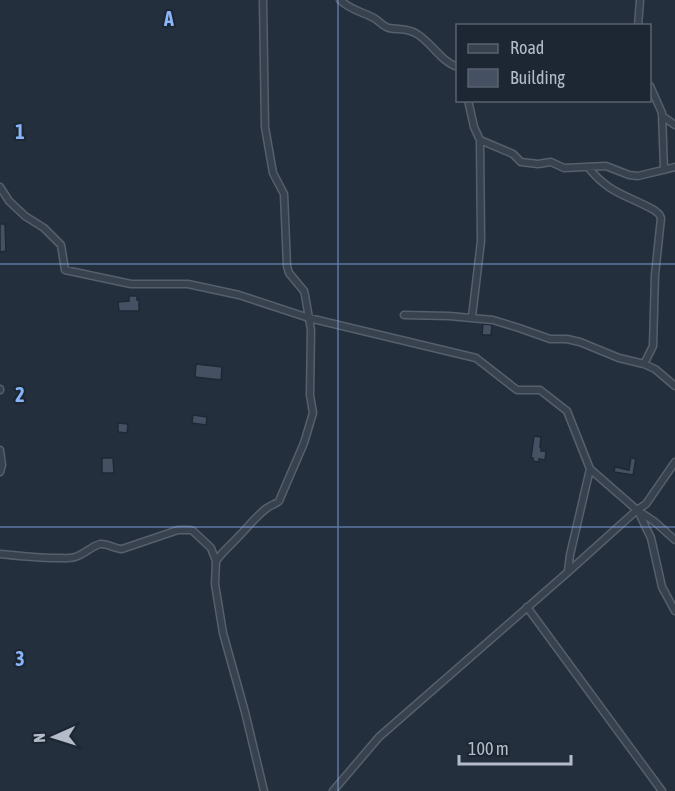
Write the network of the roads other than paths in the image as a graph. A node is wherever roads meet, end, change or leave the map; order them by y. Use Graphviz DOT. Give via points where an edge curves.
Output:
graph roads {
  1 [pos="263,0"];
  2 [pos="340,0"];
  3 [pos="640,0"];
  4 [pos="638,24"];
  5 [pos="456,66"];
  6 [pos="651,88"];
  7 [pos="468,102"];
  8 [pos="662,116"];
  9 [pos="675,125"];
  10 [pos="480,140"];
  11 [pos="588,167"];
  12 [pos="675,167"];
  13 [pos="664,170"];
  14 [pos="0,187"];
  15 [pos="404,315"];
  16 [pos="472,317"];
  17 [pos="309,318"];
  18 [pos="644,364"];
  19 [pos="675,386"];
  20 [pos="0,450"];
  21 [pos="675,462"];
  22 [pos="590,470"];
  23 [pos="0,472"];
  24 [pos="637,510"];
  25 [pos="675,540"];
  26 [pos="0,554"];
  27 [pos="216,561"];
  28 [pos="568,572"];
  29 [pos="527,607"];
  30 [pos="675,611"];
  31 [pos="264,791"];
  32 [pos="333,791"];
  33 [pos="662,791"];
  1 -- 17 [label="street" via="266,134 273,173 284,194 286,266 304,291"];
  2 -- 5 [label="street" via="388,28 414,32"];
  3 -- 4 [label="street"];
  6 -- 8 [label="street"];
  7 -- 10 [label="street"];
  8 -- 9 [label="street"];
  8 -- 13 [label="street"];
  10 -- 11 [label="street" via="513,154 521,162"];
  10 -- 16 [label="street" via="481,241"];
  11 -- 13 [label="street" via="606,166 638,176"];
  11 -- 18 [label="street" via="609,188 654,210 661,218 653,346"];
  12 -- 13 [label="street"];
  14 -- 17 [label="street" via="9,201 61,245 65,270 131,284 188,284"];
  15 -- 16 [label="street"];
  16 -- 18 [label="street" via="550,339 580,342"];
  17 -- 22 [label="street" via="476,358 517,390 540,390 567,411"];
  17 -- 27 [label="street" via="313,413 304,443 278,503 268,506"];
  18 -- 19 [label="street"];
  20 -- 23 [label="street"];
  21 -- 24 [label="street" via="646,504"];
  22 -- 24 [label="street"];
  22 -- 28 [label="street"];
  24 -- 25 [label="street"];
  24 -- 28 [label="street"];
  24 -- 30 [label="street" via="651,538 662,587"];
  26 -- 27 [label="street" via="72,558 98,545 122,549 183,529 193,531 209,546"];
  27 -- 31 [label="street" via="215,584 223,633"];
  28 -- 29 [label="street"];
  29 -- 32 [label="street" via="379,737"];
  29 -- 33 [label="street"];
}
